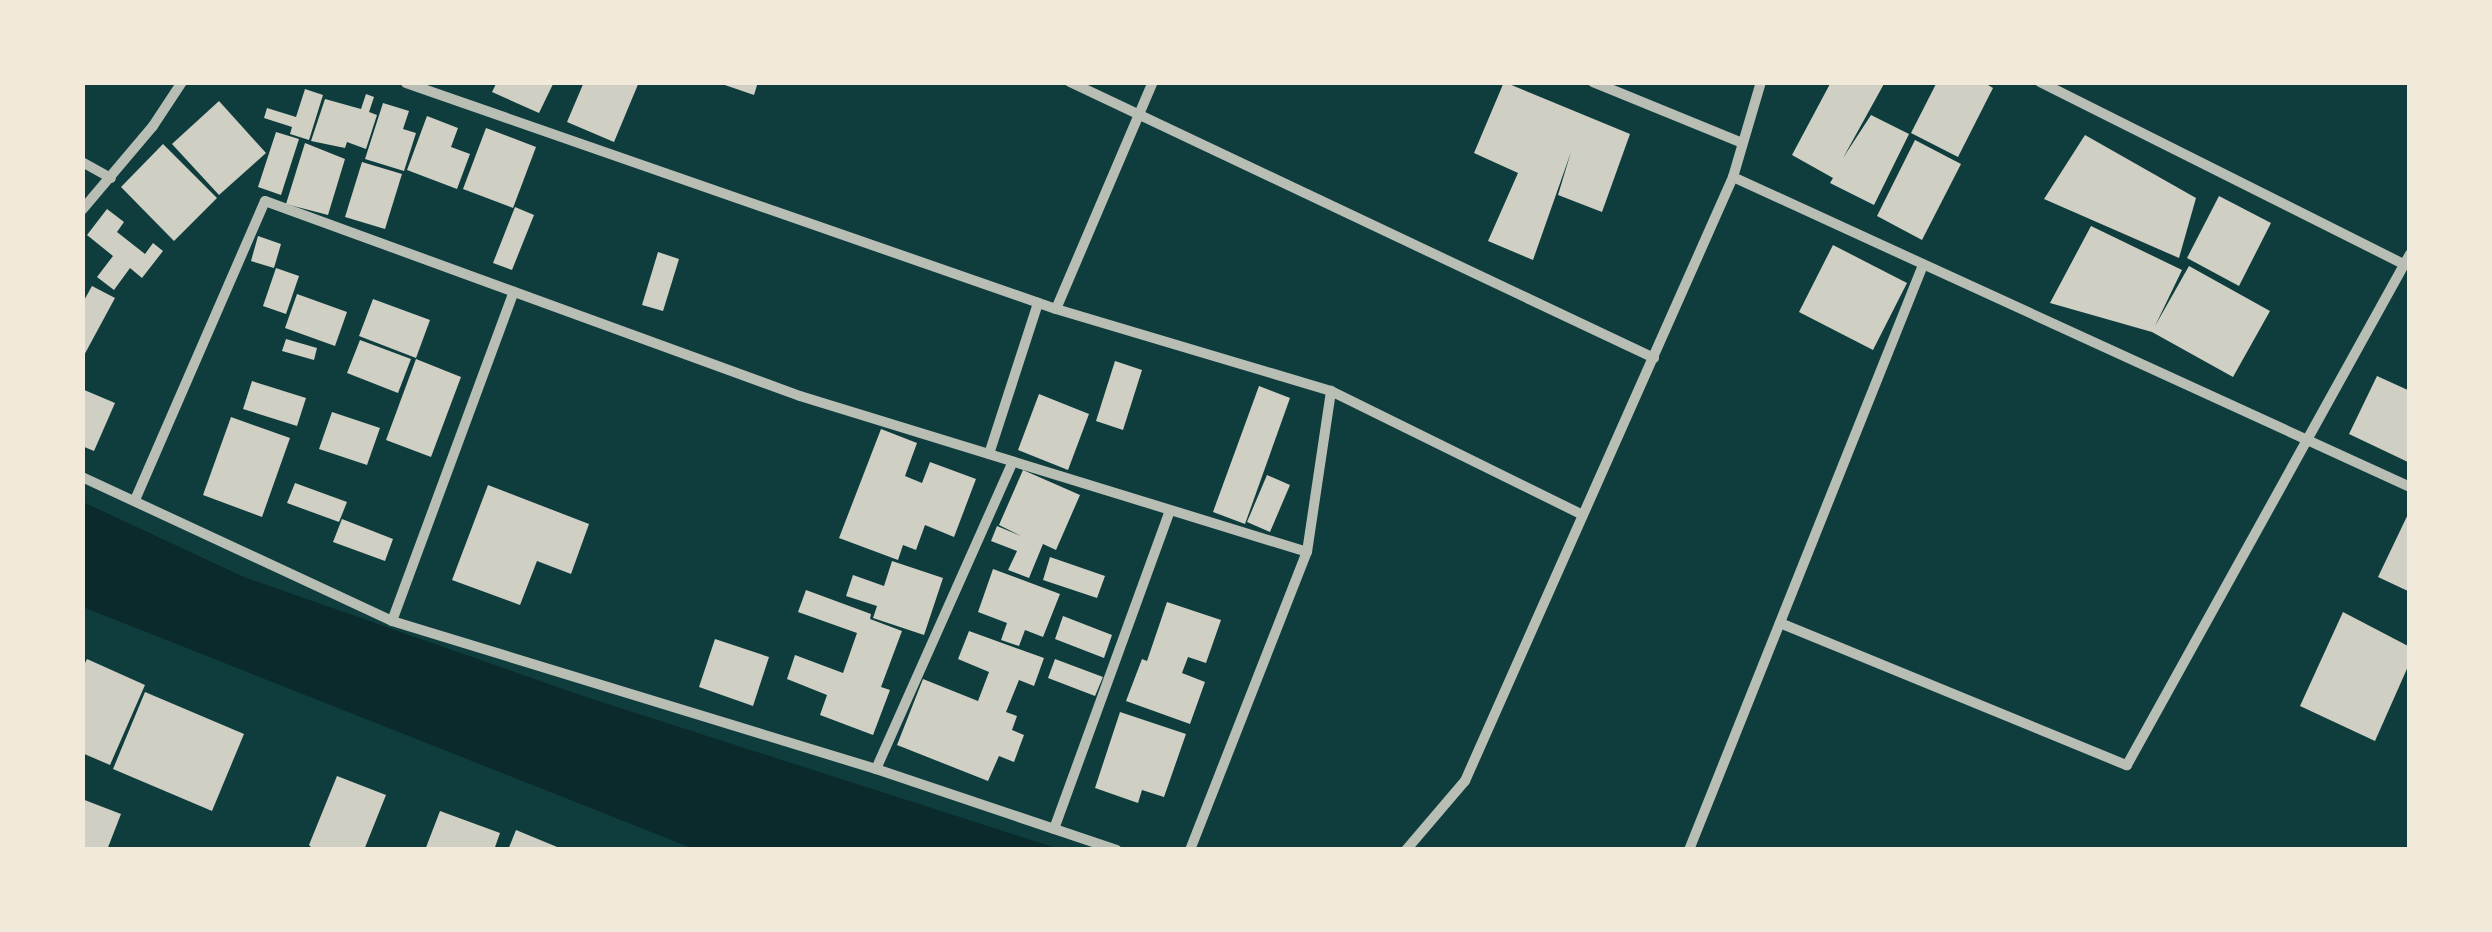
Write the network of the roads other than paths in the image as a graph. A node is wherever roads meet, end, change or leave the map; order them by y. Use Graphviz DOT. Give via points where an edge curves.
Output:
graph roads {
  1 [pos="182,82"];
  2 [pos="1070,82"];
  3 [pos="1152,82"];
  4 [pos="1593,82"];
  5 [pos="1761,82"];
  6 [pos="2040,82"];
  7 [pos="406,83"];
  8 [pos="1140,116"];
  9 [pos="1740,142"];
  10 [pos="82,162"];
  11 [pos="1733,177"];
  12 [pos="111,178"];
  13 [pos="82,210"];
  14 [pos="2407,259"];
  15 [pos="1923,264"];
  16 [pos="514,292"];
  17 [pos="1038,303"];
  18 [pos="1056,309"];
  19 [pos="1654,358"];
  20 [pos="1330,391"];
  21 [pos="2308,438"];
  22 [pos="989,454"];
  23 [pos="1013,462"];
  24 [pos="82,477"];
  25 [pos="2410,487"];
  26 [pos="135,500"];
  27 [pos="1170,510"];
  28 [pos="1580,514"];
  29 [pos="1307,552"];
  30 [pos="392,621"];
  31 [pos="1780,623"];
  32 [pos="876,769"];
  33 [pos="1054,830"];
  34 [pos="1118,850"];
  35 [pos="1190,850"];
  36 [pos="1406,850"];
  37 [pos="1689,850"];
  1 -- 12 [label="street"];
  2 -- 8 [label="street"];
  3 -- 8 [label="street"];
  4 -- 9 [label="street"];
  5 -- 9 [label="street"];
  6 -- 14 [label="street"];
  7 -- 17 [label="street"];
  8 -- 18 [label="street"];
  8 -- 19 [label="street"];
  9 -- 11 [label="street"];
  10 -- 12 [label="street"];
  11 -- 15 [label="street"];
  11 -- 19 [label="street"];
  12 -- 13 [label="street"];
  14 -- 21 [label="street"];
  15 -- 21 [label="street"];
  15 -- 31 [label="street"];
  16 -- 22 [label="street" via="800,396"];
  16 -- 26 [label="street" via="265,201"];
  16 -- 30 [label="street"];
  17 -- 18 [label="street"];
  17 -- 22 [label="street"];
  18 -- 20 [label="street"];
  19 -- 28 [label="street"];
  20 -- 28 [label="street"];
  20 -- 29 [label="street"];
  21 -- 25 [label="street"];
  21 -- 31 [label="street" via="2127,765"];
  22 -- 23 [label="street"];
  23 -- 27 [label="street"];
  23 -- 32 [label="street"];
  24 -- 26 [label="street"];
  26 -- 30 [label="street"];
  27 -- 29 [label="street"];
  27 -- 33 [label="street"];
  28 -- 36 [label="street" via="1465,781"];
  29 -- 35 [label="street"];
  30 -- 32 [label="street"];
  31 -- 37 [label="street"];
  32 -- 33 [label="street"];
  33 -- 34 [label="street"];
}
